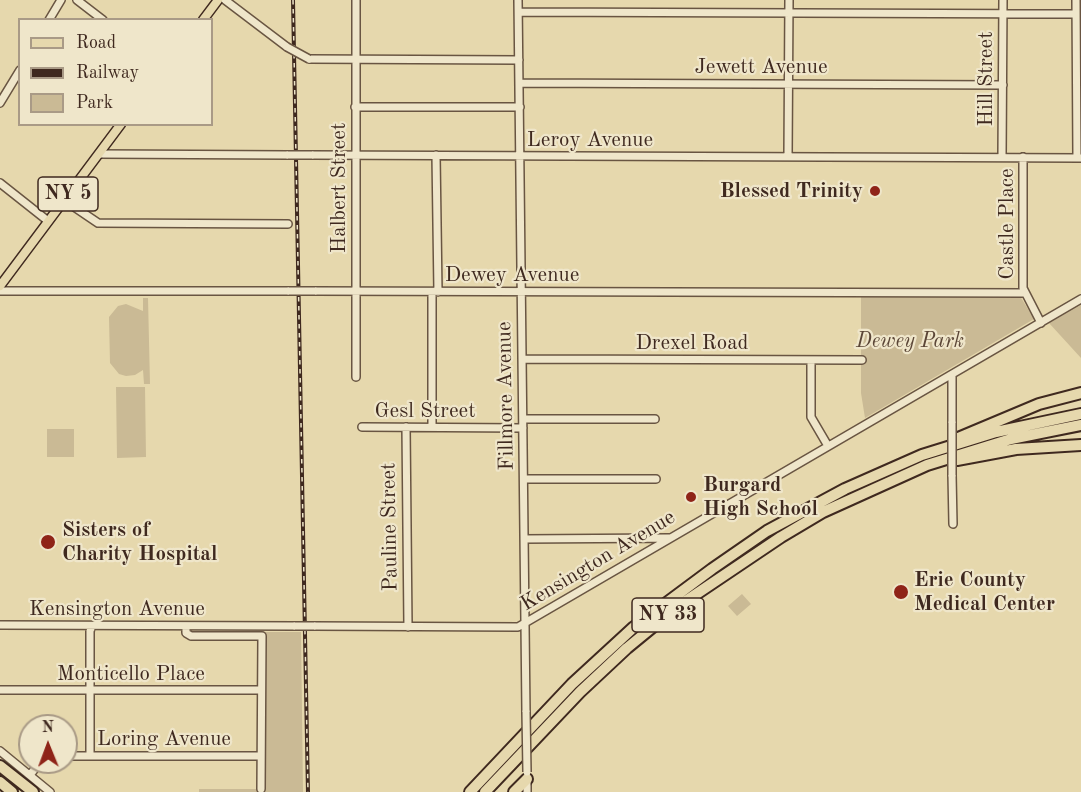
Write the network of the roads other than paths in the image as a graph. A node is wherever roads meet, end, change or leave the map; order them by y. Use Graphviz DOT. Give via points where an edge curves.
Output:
graph roads {
  1 [pos="61,0"];
  2 [pos="77,0"];
  3 [pos="218,0"];
  4 [pos="225,0"];
  5 [pos="356,0"];
  6 [pos="518,0"];
  7 [pos="789,0"];
  8 [pos="1003,0"];
  9 [pos="1076,0"];
  10 [pos="519,12"];
  11 [pos="1003,12"];
  12 [pos="789,13"];
  13 [pos="1077,14"];
  14 [pos="50,18"];
  15 [pos="100,18"];
  16 [pos="204,18"];
  17 [pos="356,59"];
  18 [pos="519,60"];
  19 [pos="18,73"];
  20 [pos="519,83"];
  21 [pos="789,84"];
  22 [pos="1003,85"];
  23 [pos="0,103"];
  24 [pos="355,107"];
  25 [pos="520,107"];
  26 [pos="120,126"];
  27 [pos="99,154"];
  28 [pos="355,155"];
  29 [pos="436,155"];
  30 [pos="520,156"];
  31 [pos="788,157"];
  32 [pos="1002,157"];
  33 [pos="1023,157"];
  34 [pos="1079,158"];
  35 [pos="0,183"];
  36 [pos="64,200"];
  37 [pos="48,220"];
  38 [pos="288,224"];
  39 [pos="0,285"];
  40 [pos="0,291"];
  41 [pos="356,291"];
  42 [pos="435,292"];
  43 [pos="522,292"];
  44 [pos="1024,293"];
  45 [pos="1081,299"];
  46 [pos="1041,323"];
  47 [pos="522,359"];
  48 [pos="811,360"];
  49 [pos="862,360"];
  50 [pos="952,375"];
  51 [pos="356,377"];
  52 [pos="1081,393"];
  53 [pos="1081,414"];
  54 [pos="523,419"];
  55 [pos="655,419"];
  56 [pos="1081,425"];
  57 [pos="362,427"];
  58 [pos="405,427"];
  59 [pos="432,428"];
  60 [pos="523,428"];
  61 [pos="1081,445"];
  62 [pos="828,446"];
  63 [pos="925,460"];
  64 [pos="524,479"];
  65 [pos="656,479"];
  66 [pos="953,524"];
  67 [pos="524,538"];
  68 [pos="670,538"];
  69 [pos="525,600"];
  70 [pos="550,608"];
  71 [pos="525,623"];
  72 [pos="0,625"];
  73 [pos="92,626"];
  74 [pos="186,626"];
  75 [pos="408,627"];
  76 [pos="0,690"];
  77 [pos="90,690"];
  78 [pos="261,690"];
  79 [pos="0,751"];
  80 [pos="78,756"];
  81 [pos="90,756"];
  82 [pos="261,756"];
  83 [pos="0,759"];
  84 [pos="0,766"];
  85 [pos="30,775"];
  86 [pos="527,776"];
  87 [pos="0,782"];
  88 [pos="261,789"];
  89 [pos="30,790"];
  90 [pos="12,792"];
  91 [pos="50,792"];
  92 [pos="470,792"];
  93 [pos="485,792"];
  94 [pos="514,792"];
  95 [pos="527,792"];
  1 -- 14 [label="street"];
  2 -- 15 [label="street"];
  3 -- 16 [label="main road"];
  4 -- 17 [label="street, bridge" via="309,59"];
  5 -- 17 [label="street, Halbert Street"];
  6 -- 10 [label="street, Fillmore Avenue"];
  7 -- 12 [label="street"];
  8 -- 11 [label="street, Hill Street"];
  9 -- 13 [label="street"];
  10 -- 12 [label="street"];
  10 -- 18 [label="street, Fillmore Avenue"];
  11 -- 12 [label="street"];
  11 -- 13 [label="street"];
  11 -- 22 [label="street, Hill Street"];
  12 -- 21 [label="street"];
  13 -- 34 [label="street"];
  17 -- 18 [label="street"];
  17 -- 24 [label="street, Halbert Street"];
  18 -- 20 [label="street, Fillmore Avenue"];
  19 -- 23 [label="street"];
  20 -- 21 [label="street, Jewett Avenue"];
  20 -- 25 [label="street, Fillmore Avenue"];
  21 -- 22 [label="street, Jewett Avenue"];
  21 -- 31 [label="street"];
  22 -- 32 [label="street, Hill Street"];
  24 -- 25 [label="street"];
  24 -- 28 [label="street, Halbert Street"];
  25 -- 30 [label="street, Fillmore Avenue"];
  26 -- 27 [label="main road, NY 5"];
  27 -- 28 [label="street, Leroy Avenue, bridge"];
  27 -- 36 [label="main road, NY 5"];
  28 -- 29 [label="street, Leroy Avenue"];
  28 -- 41 [label="street, Halbert Street"];
  29 -- 30 [label="street, Leroy Avenue"];
  29 -- 42 [label="street"];
  30 -- 31 [label="street, Leroy Avenue"];
  30 -- 43 [label="street, Fillmore Avenue"];
  31 -- 32 [label="street, Leroy Avenue"];
  32 -- 33 [label="street, Leroy Avenue"];
  33 -- 34 [label="street, Leroy Avenue"];
  33 -- 44 [label="street, Castle Place"];
  35 -- 37 [label="street"];
  36 -- 37 [label="main road, NY 5"];
  36 -- 38 [label="street" via="98,223"];
  37 -- 39 [label="main road, NY 5"];
  40 -- 41 [label="street, Dewey Avenue, bridge"];
  41 -- 42 [label="street, Dewey Avenue"];
  41 -- 51 [label="street, Halbert Street"];
  42 -- 43 [label="street, Dewey Avenue"];
  42 -- 59 [label="street"];
  43 -- 44 [label="street, Dewey Avenue"];
  43 -- 47 [label="street, Fillmore Avenue"];
  44 -- 46 [label="street, Castle Place"];
  45 -- 46 [label="street, Kensington Avenue"];
  46 -- 50 [label="street, Kensington Avenue"];
  47 -- 48 [label="street, Drexel Road"];
  47 -- 54 [label="street, Fillmore Avenue"];
  48 -- 49 [label="street, Drexel Road"];
  48 -- 62 [label="street" via="811,417"];
  50 -- 62 [label="street, Kensington Avenue"];
  50 -- 66 [label="street, bridge"];
  52 -- 63 [label="highway" via="1039,404"];
  53 -- 63 [label="highway, NY 33" via="996,432"];
  54 -- 55 [label="street"];
  54 -- 60 [label="street, Fillmore Avenue"];
  56 -- 63 [label="highway, NY 33"];
  57 -- 58 [label="street, Gesl Street"];
  58 -- 59 [label="street, Gesl Street"];
  58 -- 75 [label="street, Pauline Street"];
  59 -- 60 [label="street, Gesl Street"];
  60 -- 64 [label="street, Fillmore Avenue"];
  61 -- 63 [label="highway"];
  62 -- 68 [label="street, Kensington Avenue"];
  63 -- 92 [label="highway, NY 33" via="815,504 712,568 598,659"];
  63 -- 93 [label="highway, NY 33" via="823,512 736,565 677,608 580,692"];
  64 -- 65 [label="street"];
  64 -- 67 [label="street, Fillmore Avenue"];
  67 -- 68 [label="street"];
  67 -- 69 [label="street, Fillmore Avenue"];
  68 -- 70 [label="street, Kensington Avenue"];
  69 -- 70 [label="street" via="539,612"];
  69 -- 71 [label="street, Fillmore Avenue"];
  70 -- 71 [label="street, Kensington Avenue"];
  71 -- 75 [label="street, Kensington Avenue" via="518,627"];
  71 -- 86 [label="street, Fillmore Avenue, bridge"];
  72 -- 73 [label="street, Kensington Avenue"];
  73 -- 74 [label="street, Kensington Avenue"];
  73 -- 77 [label="street"];
  74 -- 75 [label="street, Kensington Avenue, bridge"];
  74 -- 78 [label="street" via="186,633 191,636 262,636"];
  76 -- 77 [label="street, Monticello Place"];
  77 -- 78 [label="street, Monticello Place"];
  77 -- 81 [label="street"];
  78 -- 82 [label="street"];
  79 -- 85 [label="street"];
  80 -- 81 [label="street, Loring Avenue"];
  81 -- 82 [label="street, Loring Avenue"];
  82 -- 88 [label="street"];
  83 -- 89 [label="highway"];
  84 -- 89 [label="highway"];
  85 -- 91 [label="street"];
  86 -- 94 [label="highway"];
  86 -- 95 [label="street, Fillmore Avenue"];
  87 -- 90 [label="highway"];
}
